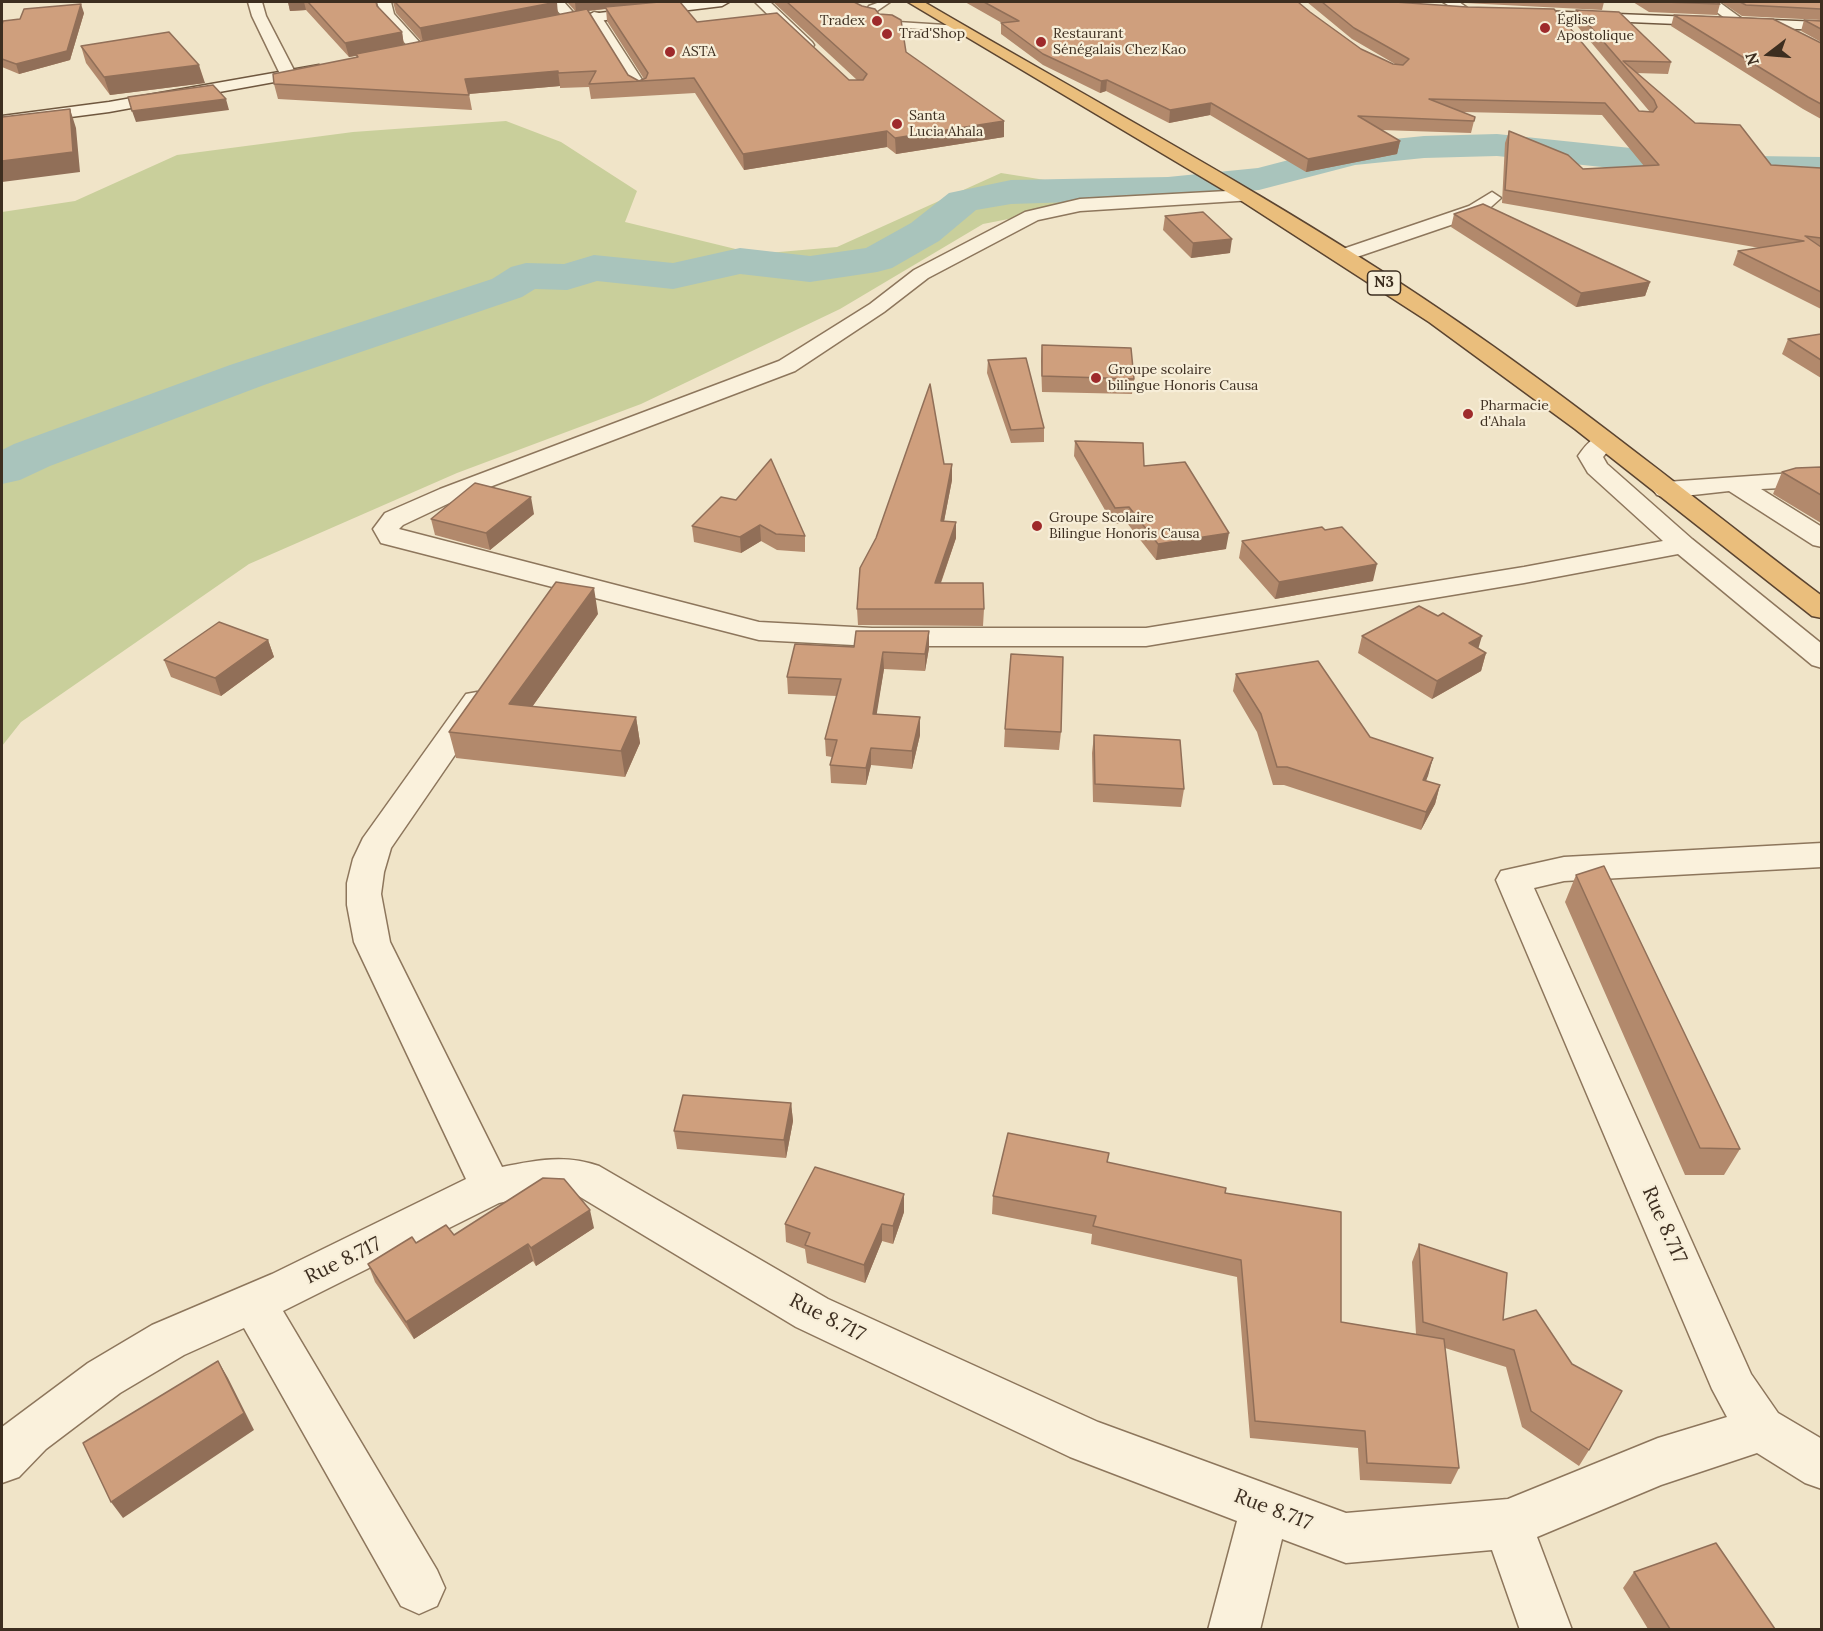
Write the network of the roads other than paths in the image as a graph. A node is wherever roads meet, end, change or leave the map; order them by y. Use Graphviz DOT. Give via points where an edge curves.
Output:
graph roads {
  1 [pos="255,2"];
  2 [pos="384,2"];
  3 [pos="557,2"];
  4 [pos="722,2"];
  5 [pos="762,2"];
  6 [pos="886,2"];
  7 [pos="915,2"];
  8 [pos="1450,2"];
  9 [pos="1710,2"];
  10 [pos="1437,10"];
  11 [pos="1466,12"];
  12 [pos="594,16"];
  13 [pos="1558,16"];
  14 [pos="572,19"];
  15 [pos="1738,21"];
  16 [pos="1772,23"];
  17 [pos="537,26"];
  18 [pos="1821,27"];
  19 [pos="961,29"];
  20 [pos="1571,32"];
  21 [pos="1802,40"];
  22 [pos="436,46"];
  23 [pos="418,49"];
  24 [pos="395,54"];
  25 [pos="817,54"];
  26 [pos="339,66"];
  27 [pos="288,76"];
  28 [pos="640,89"];
  29 [pos="2,121"];
  30 [pos="1246,196"];
  31 [pos="1492,198"];
  32 [pos="1341,256"];
  33 [pos="1604,441"];
  34 [pos="1821,478"];
  35 [pos="1734,483"];
  36 [pos="1666,490"];
  37 [pos="1821,539"];
  38 [pos="1683,544"];
  39 [pos="561,582"];
  40 [pos="1821,610"];
  41 [pos="540,611"];
  42 [pos="1821,659"];
  43 [pos="492,680"];
  44 [pos="1821,855"];
  45 [pos="491,1187"];
  46 [pos="254,1303"];
  47 [pos="1761,1429"];
  48 [pos="2,1460"];
  49 [pos="1821,1466"];
  50 [pos="1264,1507"];
  51 [pos="1508,1524"];
  52 [pos="419,1588"];
  53 [pos="1234,1629"];
  54 [pos="1546,1629"];
  1 -- 27 [label="street"];
  2 -- 23 [label="street" via="387,15"];
  3 -- 14 [label="street"];
  4 -- 12 [label="street"];
  5 -- 25 [label="street"];
  6 -- 19 [label="lane" via="872,8 869,14 878,21"];
  7 -- 19 [label="highway, N3"];
  8 -- 11 [label="street"];
  9 -- 15 [label="street"];
  10 -- 11 [label="street"];
  11 -- 13 [label="street"];
  12 -- 14 [label="street"];
  12 -- 28 [label="street"];
  13 -- 15 [label="street"];
  13 -- 20 [label="street"];
  14 -- 17 [label="street"];
  15 -- 16 [label="street"];
  16 -- 18 [label="street"];
  16 -- 21 [label="street"];
  19 -- 30 [label="highway, N3"];
  22 -- 23 [label="street"];
  23 -- 24 [label="street"];
  26 -- 27 [label="street"];
  27 -- 29 [label="street"];
  30 -- 32 [label="highway, N3"];
  30 -- 39 [label="street" via="1080,205 1032,216 921,274 877,308 787,366 449,494 394,519 386,529 390,537"];
  31 -- 32 [label="street" via="1476,210"];
  32 -- 33 [label="highway, N3" via="1435,315 1538,388"];
  33 -- 36 [label="highway, N3"];
  33 -- 38 [label="street" via="1590,456 1597,468"];
  34 -- 35 [label="street"];
  35 -- 36 [label="street"];
  35 -- 37 [label="street"];
  36 -- 40 [label="highway, N3"];
  38 -- 39 [label="street" via="1524,575 1146,637 872,637 759,631"];
  38 -- 42 [label="street"];
  39 -- 41 [label="street"];
  43 -- 45 [label="street" via="375,846 364,871 362,903 372,942"];
  44 -- 47 [label="street, Rue 8.717" via="1564,869 1513,880 1735,1389"];
  45 -- 46 [label="street, Rue 8.717"];
  45 -- 50 [label="street, Rue 8.717" via="542,1176 585,1179 812,1313 1087,1441"];
  46 -- 48 [label="street, Rue 8.717" via="168,1340 104,1378 29,1433"];
  46 -- 52 [label="street"];
  47 -- 49 [label="street"];
  47 -- 51 [label="street, Rue 8.717" via="1658,1462"];
  50 -- 51 [label="street, Rue 8.717" via="1346,1538"];
  50 -- 53 [label="street"];
  51 -- 54 [label="street"];
}
